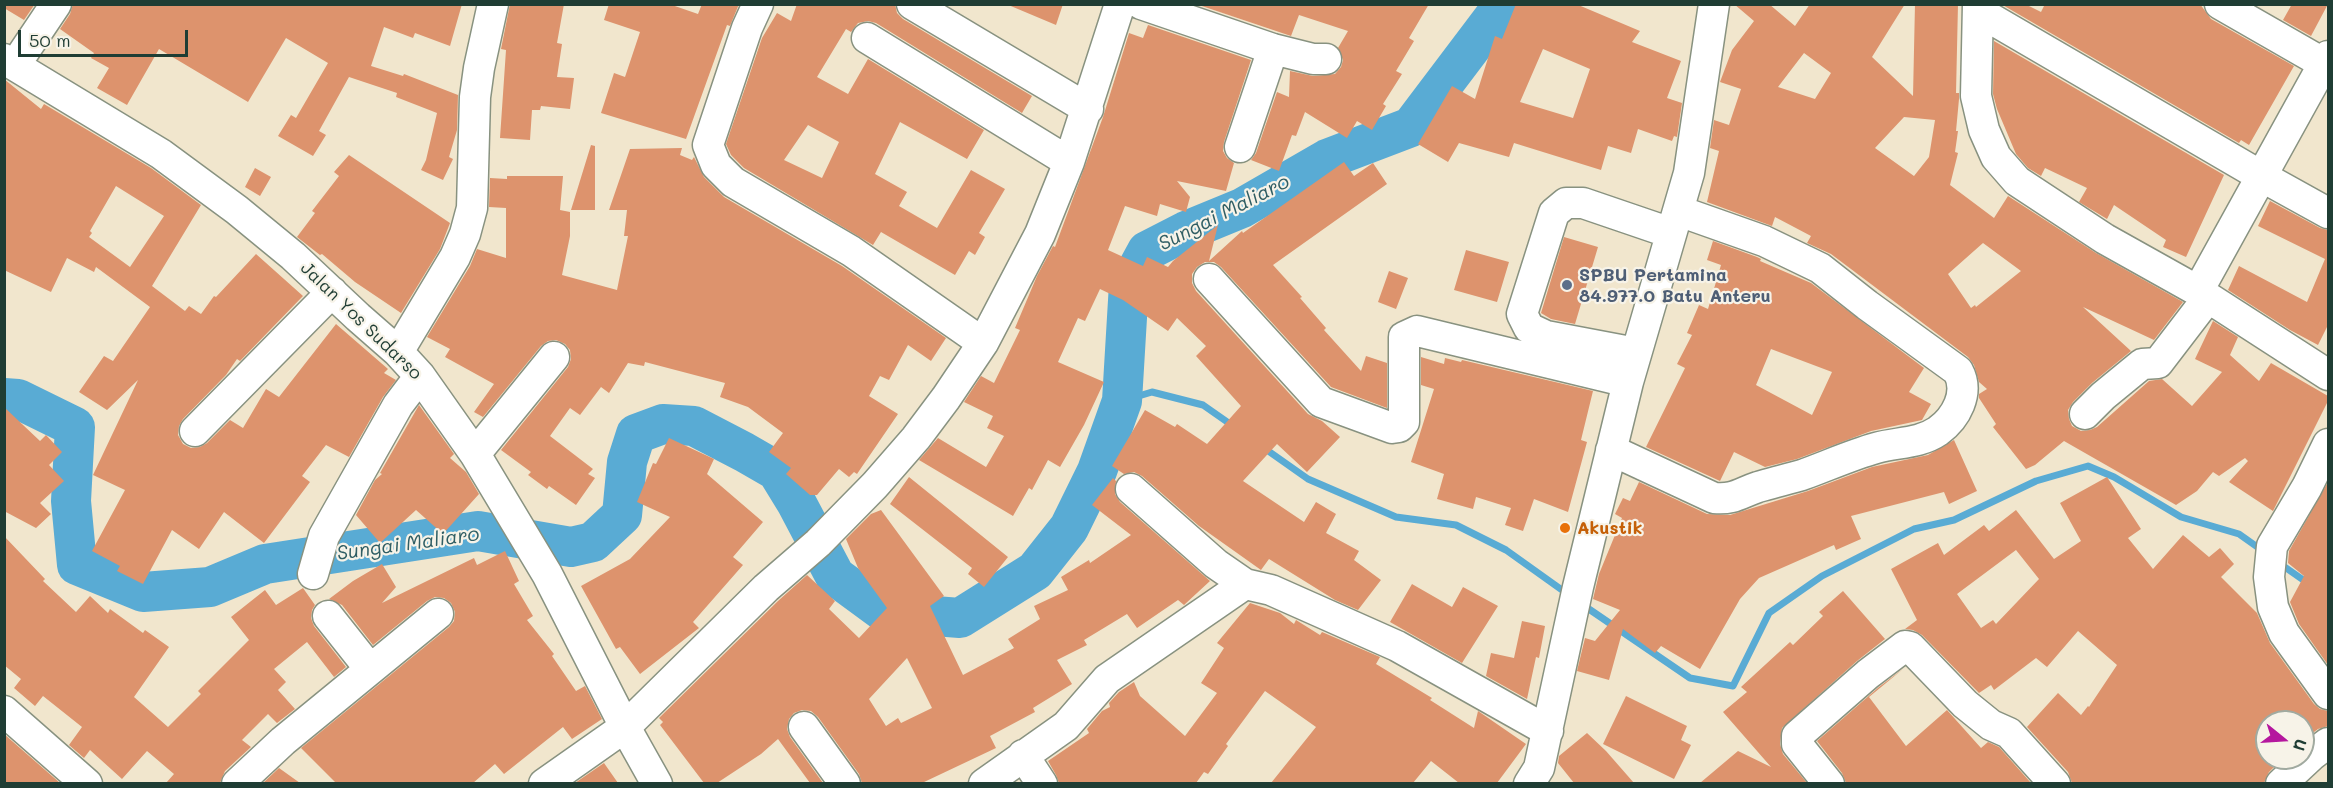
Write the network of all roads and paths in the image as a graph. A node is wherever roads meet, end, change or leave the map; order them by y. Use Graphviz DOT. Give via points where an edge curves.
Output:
graph roads {
  1 [pos="56,4"];
  2 [pos="758,4"];
  3 [pos="912,4"];
  4 [pos="1120,4"];
  5 [pos="1141,4"];
  6 [pos="1714,4"];
  7 [pos="2220,4"];
  8 [pos="488,6"];
  9 [pos="1978,8"];
  10 [pos="867,38"];
  11 [pos="1273,49"];
  12 [pos="1326,59"];
  13 [pos="10,62"];
  14 [pos="2327,62"];
  15 [pos="1088,109"];
  16 [pos="1240,147"];
  17 [pos="1069,162"];
  18 [pos="2261,176"];
  19 [pos="2328,213"];
  20 [pos="1675,222"];
  21 [pos="1209,279"];
  22 [pos="332,292"];
  23 [pos="2203,295"];
  24 [pos="983,344"];
  25 [pos="398,352"];
  26 [pos="1636,353"];
  27 [pos="554,357"];
  28 [pos="2328,375"];
  29 [pos="420,376"];
  30 [pos="1628,382"];
  31 [pos="2085,414"];
  32 [pos="195,431"];
  33 [pos="2328,444"];
  34 [pos="1611,450"];
  35 [pos="475,454"];
  36 [pos="1131,489"];
  37 [pos="313,574"];
  38 [pos="1245,584"];
  39 [pos="438,614"];
  40 [pos="328,616"];
  41 [pos="369,669"];
  42 [pos="2328,694"];
  43 [pos="4,711"];
  44 [pos="625,727"];
  45 [pos="804,727"];
  46 [pos="1548,731"];
  47 [pos="2328,743"];
  48 [pos="1023,755"];
  49 [pos="1541,778"];
  50 [pos="85,783"];
  51 [pos="237,783"];
  52 [pos="544,783"];
  53 [pos="657,783"];
  54 [pos="845,783"];
  55 [pos="984,783"];
  56 [pos="1042,783"];
  57 [pos="1829,783"];
  58 [pos="2055,783"];
  59 [pos="2281,783"];
  1 -- 13 [label="street"];
  2 -- 24 [label="street" via="708,145 716,165 733,182 851,251"];
  3 -- 15 [label="street"];
  4 -- 15 [label="street"];
  5 -- 11 [label="street"];
  6 -- 20 [label="street" via="1689,173"];
  7 -- 14 [label="street"];
  8 -- 25 [label="street" via="475,97 472,208 455,257"];
  9 -- 18 [label="street"];
  9 -- 23 [label="street" via="1976,96 1996,157 2017,181 2048,203"];
  10 -- 17 [label="street"];
  11 -- 12 [label="street"];
  11 -- 16 [label="street"];
  13 -- 22 [label="street, Jalan Yos Sudarso" via="162,154 237,210"];
  14 -- 18 [label="street"];
  15 -- 17 [label="street"];
  17 -- 24 [label="street" via="1040,234"];
  18 -- 19 [label="street"];
  18 -- 23 [label="street"];
  20 -- 26 [label="street"];
  20 -- 26 [label="street" via="1566,203 1554,213 1522,314 1529,328 1546,336"];
  20 -- 34 [label="street" via="1754,237 1820,268 1958,371 1964,386 1959,404 1945,424 1930,435 1877,448 1735,498 1714,498"];
  21 -- 30 [label="street" via="1321,402 1392,428 1404,422 1404,338 1417,331"];
  22 -- 25 [label="street, Jalan Yos Sudarso"];
  22 -- 32 [label="street"];
  23 -- 28 [label="street"];
  23 -- 31 [label="street" via="2158,363 2142,364"];
  24 -- 44 [label="street" via="916,438 875,485"];
  25 -- 29 [label="street, Jalan Yos Sudarso"];
  26 -- 30 [label="street"];
  27 -- 35 [label="street"];
  29 -- 35 [label="street, Jalan Yos Sudarso"];
  29 -- 37 [label="street" via="398,405 324,536"];
  30 -- 34 [label="street"];
  33 -- 42 [label="street" via="2272,546 2269,577 2273,607 2284,633"];
  34 -- 46 [label="street"];
  35 -- 44 [label="street, Jalan Yos Sudarso" via="547,574"];
  36 -- 38 [label="street" via="1216,564"];
  38 -- 46 [label="street" via="1271,590 1397,646"];
  38 -- 48 [label="street" via="1107,679 1066,726"];
  39 -- 41 [label="street"];
  40 -- 41 [label="street"];
  41 -- 51 [label="street"];
  43 -- 50 [label="street"];
  44 -- 52 [label="street"];
  44 -- 53 [label="street, Jalan Yos Sudarso"];
  45 -- 54 [label="street"];
  46 -- 49 [label="street"];
  47 -- 59 [label="street"];
  48 -- 55 [label="street"];
  48 -- 56 [label="street"];
  57 -- 58 [label="street" via="1797,744 1797,736 1905,646 1965,704 1991,725 2009,733"];
}
